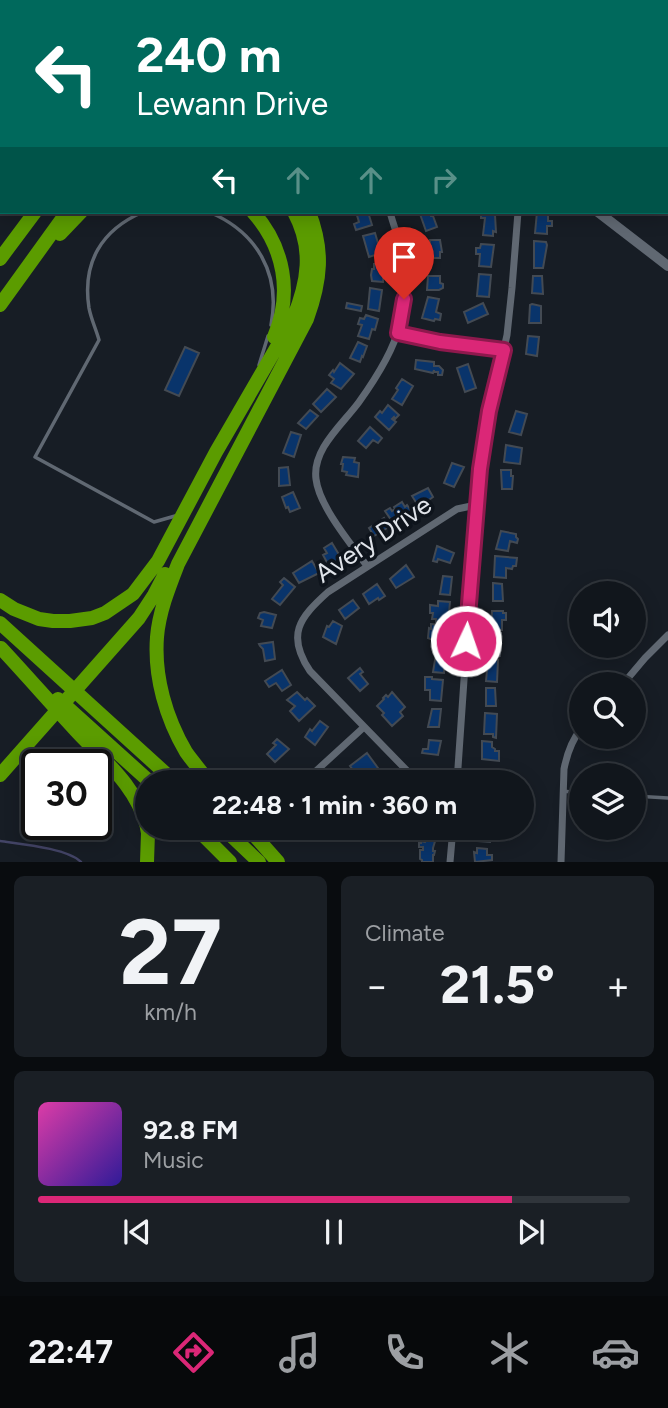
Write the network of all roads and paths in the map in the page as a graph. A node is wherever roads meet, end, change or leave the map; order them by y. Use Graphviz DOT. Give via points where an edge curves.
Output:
graph roads {
  1 [pos="33,214"];
  2 [pos="33,214"];
  3 [pos="66,214"];
  4 [pos="79,214"];
  5 [pos="138,214"];
  6 [pos="213,214"];
  7 [pos="255,214"];
  8 [pos="295,214"];
  9 [pos="310,214"];
  10 [pos="391,214"];
  11 [pos="518,214"];
  12 [pos="601,214"];
  13 [pos="0,248"];
  14 [pos="0,259"];
  15 [pos="668,266"];
  16 [pos="19,278"];
  17 [pos="0,305"];
  18 [pos="398,333"];
  19 [pos="504,350"];
  20 [pos="254,379"];
  21 [pos="244,404"];
  22 [pos="476,505"];
  23 [pos="184,514"];
  24 [pos="201,523"];
  25 [pos="367,566"];
  26 [pos="0,600"];
  27 [pos="0,623"];
  28 [pos="668,635"];
  29 [pos="0,647"];
  30 [pos="633,672"];
  31 [pos="80,678"];
  32 [pos="45,717"];
  33 [pos="364,727"];
  34 [pos="569,749"];
  35 [pos="0,761"];
  36 [pos="137,770"];
  37 [pos="162,770"];
  38 [pos="200,770"];
  39 [pos="317,770"];
  40 [pos="406,770"];
  41 [pos="458,770"];
  42 [pos="0,775"];
  43 [pos="562,791"];
  44 [pos="569,792"];
  45 [pos="646,797"];
  46 [pos="135,798"];
  47 [pos="668,798"];
  48 [pos="148,840"];
  49 [pos="208,840"];
  50 [pos="236,840"];
  51 [pos="258,840"];
  52 [pos="452,840"];
  53 [pos="147,862"];
  54 [pos="230,862"];
  55 [pos="260,862"];
  56 [pos="278,862"];
  57 [pos="450,862"];
  58 [pos="561,862"];
  1 -- 13 [label="highway"];
  2 -- 14 [label="highway"];
  3 -- 16 [label="highway"];
  4 -- 16 [label="highway"];
  5 -- 23 [label="lane" via="112,230 98,248 88,290 99,340 35,457 154,522"];
  6 -- 20 [label="lane" via="250,240 272,285 272,323"];
  7 -- 20 [label="highway" via="280,257 285,301"];
  8 -- 21 [label="highway" via="304,241 305,284 293,319"];
  9 -- 24 [label="highway" via="320,254 315,298"];
  10 -- 18 [label="street" via="404,267"];
  11 -- 19 [label="street"];
  12 -- 15 [label="street"];
  16 -- 17 [label="highway"];
  18 -- 19 [label="street"];
  18 -- 25 [label="street" via="371,383 320,455 316,469 328,510"];
  19 -- 22 [label="street" via="489,411"];
  20 -- 21 [label="highway"];
  21 -- 23 [label="highway"];
  22 -- 25 [label="street, Avery Drive" via="457,509"];
  22 -- 41 [label="street"];
  23 -- 26 [label="highway" via="134,594 104,613 53,621 28,615"];
  23 -- 31 [label="highway" via="136,607"];
  24 -- 31 [label="highway" via="176,553 139,618"];
  24 -- 38 [label="highway" via="167,592 157,638 162,696 172,725"];
  25 -- 33 [label="street, Avery Drive" via="310,609 301,622 298,644 310,671"];
  27 -- 37 [label="highway"];
  28 -- 30 [label="street"];
  29 -- 36 [label="highway"];
  29 -- 46 [label="highway"];
  31 -- 32 [label="highway"];
  32 -- 35 [label="highway"];
  32 -- 42 [label="highway"];
  33 -- 39 [label="street"];
  33 -- 40 [label="street, Avery Drive"];
  34 -- 43 [label="street"];
  43 -- 44 [label="lane"];
  43 -- 58 [label="street"];
  45 -- 47 [label="lane"];
  48 -- 53 [label="highway"];
  49 -- 54 [label="highway"];
  50 -- 55 [label="highway"];
  51 -- 56 [label="highway"];
  52 -- 57 [label="street"];
}
